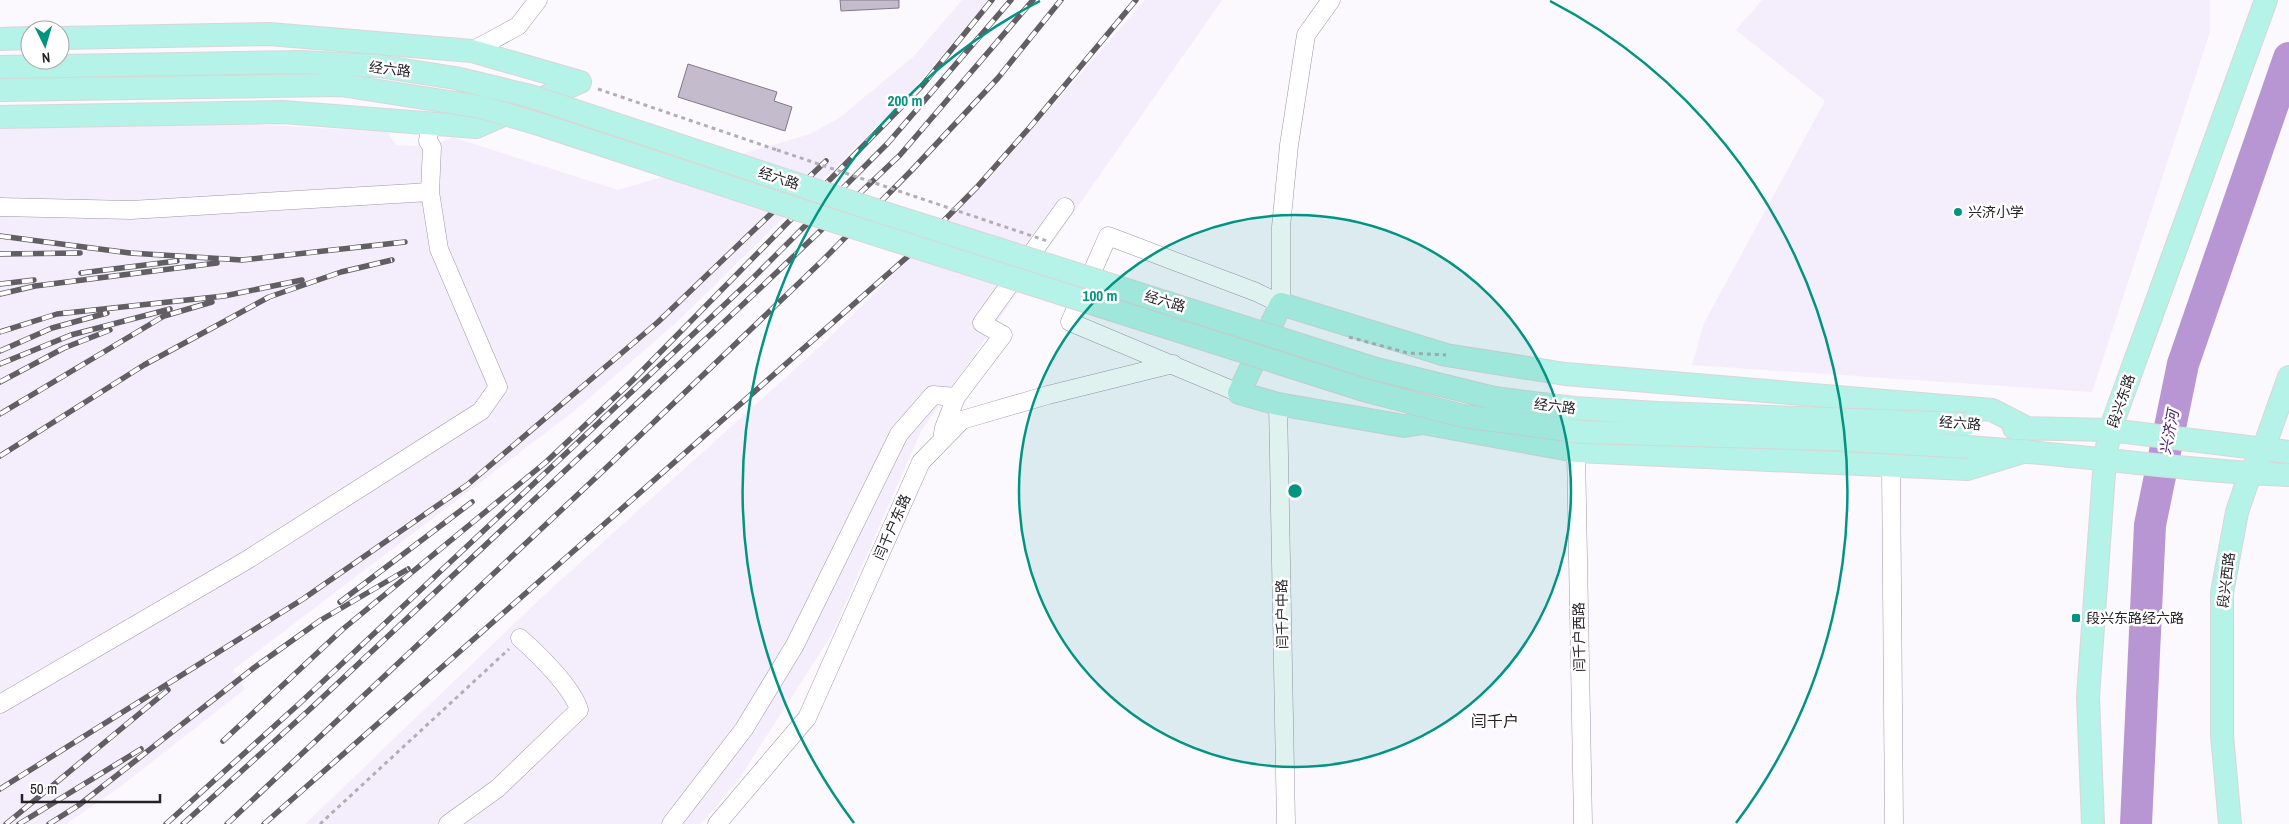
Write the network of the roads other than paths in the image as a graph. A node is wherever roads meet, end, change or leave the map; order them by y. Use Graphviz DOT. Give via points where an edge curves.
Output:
graph roads {
  1 [pos="538,0"];
  2 [pos="1331,0"];
  3 [pos="2266,0"];
  4 [pos="20,38"];
  5 [pos="70,38"];
  6 [pos="0,39"];
  7 [pos="472,50"];
  8 [pos="0,67"];
  9 [pos="0,90"];
  10 [pos="0,117"];
  11 [pos="430,124"];
  12 [pos="430,192"];
  13 [pos="1065,206"];
  14 [pos="0,207"];
  15 [pos="1281,304"];
  16 [pos="1173,364"];
  17 [pos="2289,377"];
  18 [pos="1239,393"];
  19 [pos="956,397"];
  20 [pos="1278,404"];
  21 [pos="2110,430"];
  22 [pos="2028,440"];
  23 [pos="942,441"];
  24 [pos="2263,450"];
  25 [pos="1576,451"];
  26 [pos="2289,452"];
  27 [pos="2105,459"];
  28 [pos="1891,466"];
  29 [pos="2250,474"];
  30 [pos="2289,475"];
  31 [pos="520,638"];
  32 [pos="0,704"];
  33 [pos="448,824"];
  34 [pos="671,824"];
  35 [pos="717,824"];
  36 [pos="1286,824"];
  37 [pos="1583,824"];
  38 [pos="1894,824"];
  39 [pos="2093,824"];
  40 [pos="2230,824"];
  1 -- 7 [label="street" via="518,26"];
  2 -- 15 [label="street" via="1306,35 1281,227"];
  3 -- 21 [label="main road, 段兴东路"];
  4 -- 6 [label="main road"];
  5 -- 7 [label="main road" via="269,34"];
  7 -- 11 [label="main road" via="580,82 476,127"];
  8 -- 22 [label="main road, 经六路, bridge" via="302,62 378,66 455,78 530,96 881,212 1376,369 1494,398 1574,408 1658,413 1967,424"];
  9 -- 22 [label="main road, 经六路, bridge" via="341,85 481,107 1348,385 1463,416 1582,432 1831,439 1968,447"];
  10 -- 11 [label="main road" via="283,112"];
  11 -- 12 [label="street"];
  12 -- 14 [label="street" via="131,210"];
  12 -- 32 [label="street" via="439,249 498,387 481,411 247,560"];
  13 -- 19 [label="street" via="982,323 1003,335"];
  15 -- 16 [label="street" via="1108,236 1070,322"];
  15 -- 18 [label="main road"];
  15 -- 22 [label="main road" via="1446,355 1565,374 1992,410"];
  16 -- 18 [label="street"];
  16 -- 23 [label="street, 闫千户东路" via="962,420"];
  17 -- 24 [label="main road, 段兴西路"];
  18 -- 20 [label="main road"];
  19 -- 23 [label="street"];
  19 -- 34 [label="street" via="933,395 899,434 795,645 744,729"];
  20 -- 25 [label="main road" via="1404,426 1423,422"];
  20 -- 36 [label="street, 闫千户中路"];
  21 -- 22 [label="main road, 经六路"];
  21 -- 24 [label="main road, 经六路"];
  21 -- 27 [label="main road, 段兴东路"];
  22 -- 27 [label="main road, 经六路"];
  22 -- 28 [label="main road" via="1967,469"];
  23 -- 35 [label="street, 闫千户东路" via="921,462 807,718"];
  24 -- 26 [label="main road, 经六路"];
  24 -- 29 [label="main road, 段兴西路"];
  25 -- 28 [label="main road"];
  25 -- 37 [label="street, 闫千户西路"];
  27 -- 29 [label="main road, 经六路"];
  27 -- 39 [label="main road, 段兴东路" via="2088,697"];
  28 -- 38 [label="street"];
  29 -- 30 [label="main road, 经六路"];
  29 -- 40 [label="main road, 段兴西路" via="2237,512 2222,593 2222,735"];
  31 -- 33 [label="street" via="576,698 579,710 498,788"];
}
